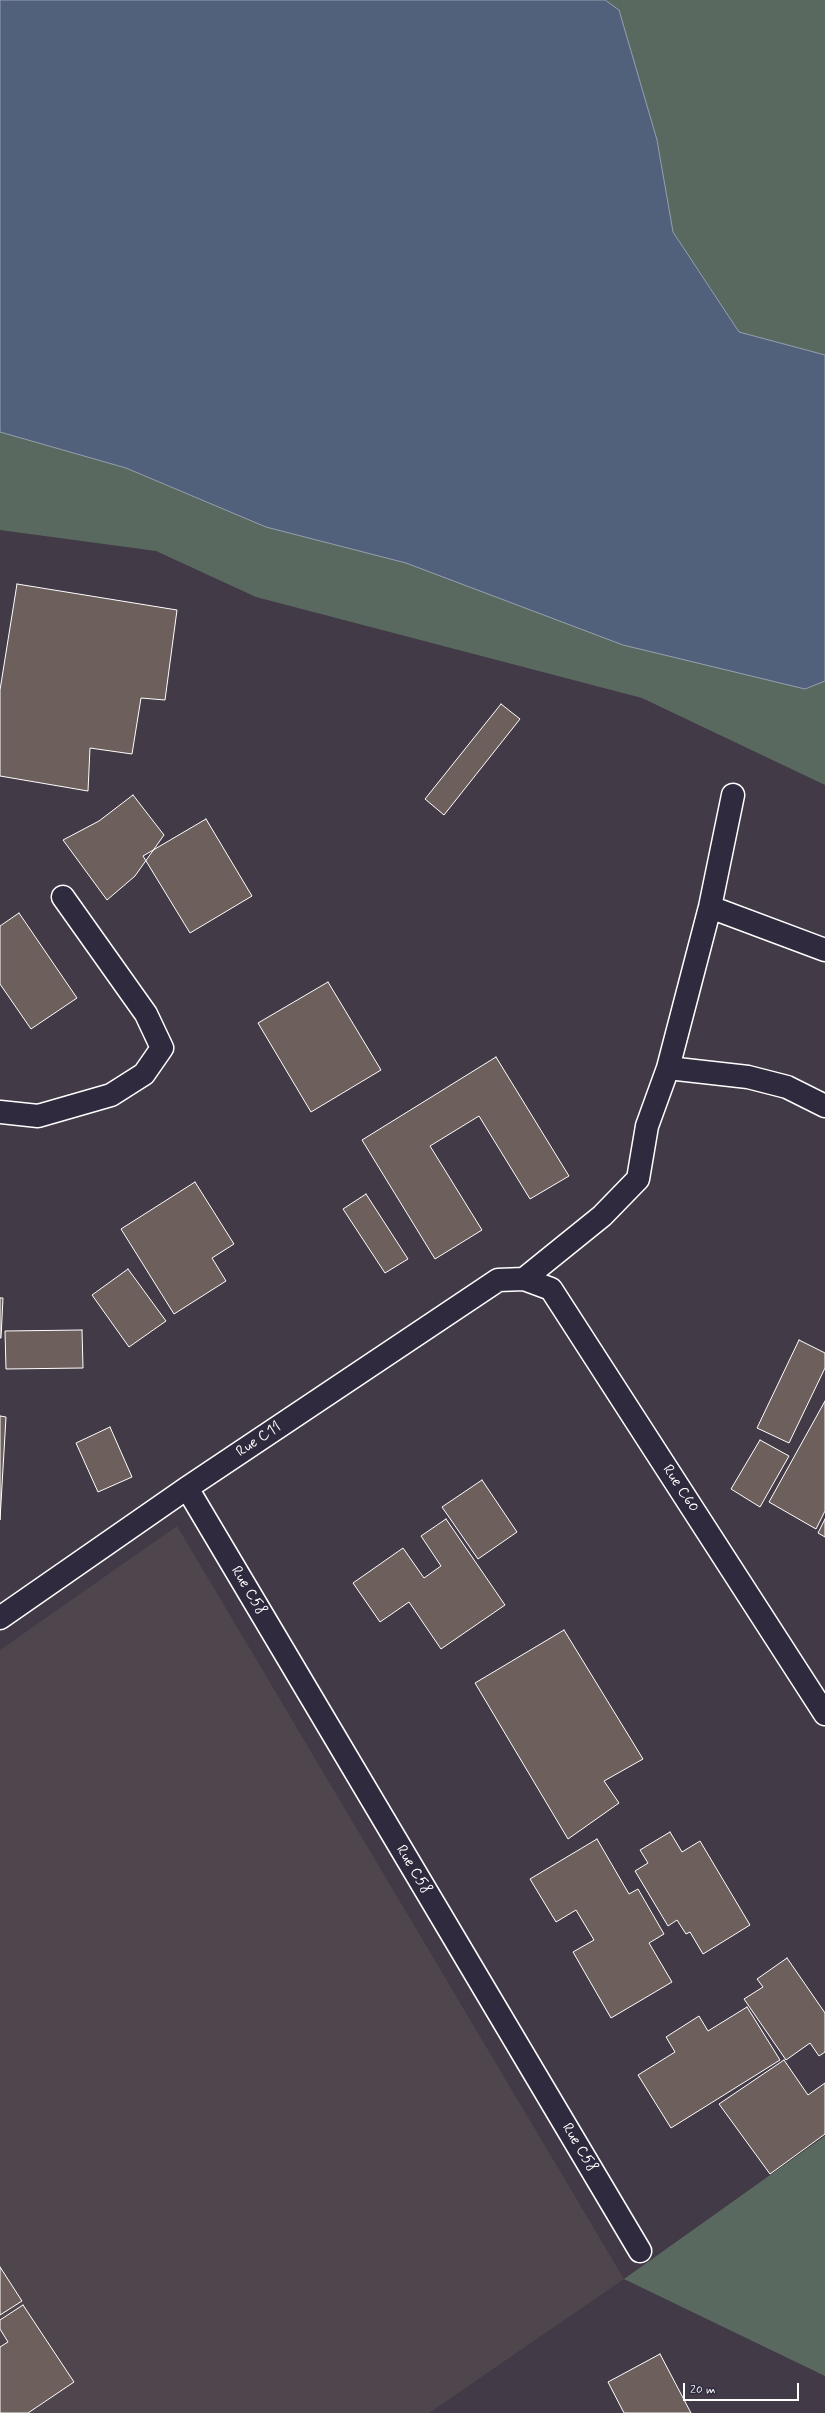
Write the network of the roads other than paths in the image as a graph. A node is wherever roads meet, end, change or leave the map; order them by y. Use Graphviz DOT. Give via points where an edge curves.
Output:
graph roads {
  1 [pos="733,796"];
  2 [pos="63,897"];
  3 [pos="710,907"];
  4 [pos="825,950"];
  5 [pos="668,1068"];
  6 [pos="825,1106"];
  7 [pos="0,1112"];
  8 [pos="524,1279"];
  9 [pos="187,1488"];
  10 [pos="0,1618"];
  11 [pos="825,1714"];
  12 [pos="640,2251"];
  1 -- 3 [label="street"];
  2 -- 7 [label="street" via="146,1014 162,1048 144,1074 110,1095 38,1116"];
  3 -- 4 [label="street"];
  3 -- 5 [label="street"];
  5 -- 6 [label="street" via="748,1077 787,1087"];
  5 -- 8 [label="street" via="647,1126 638,1179 602,1216"];
  8 -- 9 [label="street, Rue C11" via="498,1280"];
  8 -- 11 [label="street, Rue C60" via="551,1289"];
  9 -- 10 [label="street, Rue C11"];
  9 -- 12 [label="street, Rue C58"];
}
